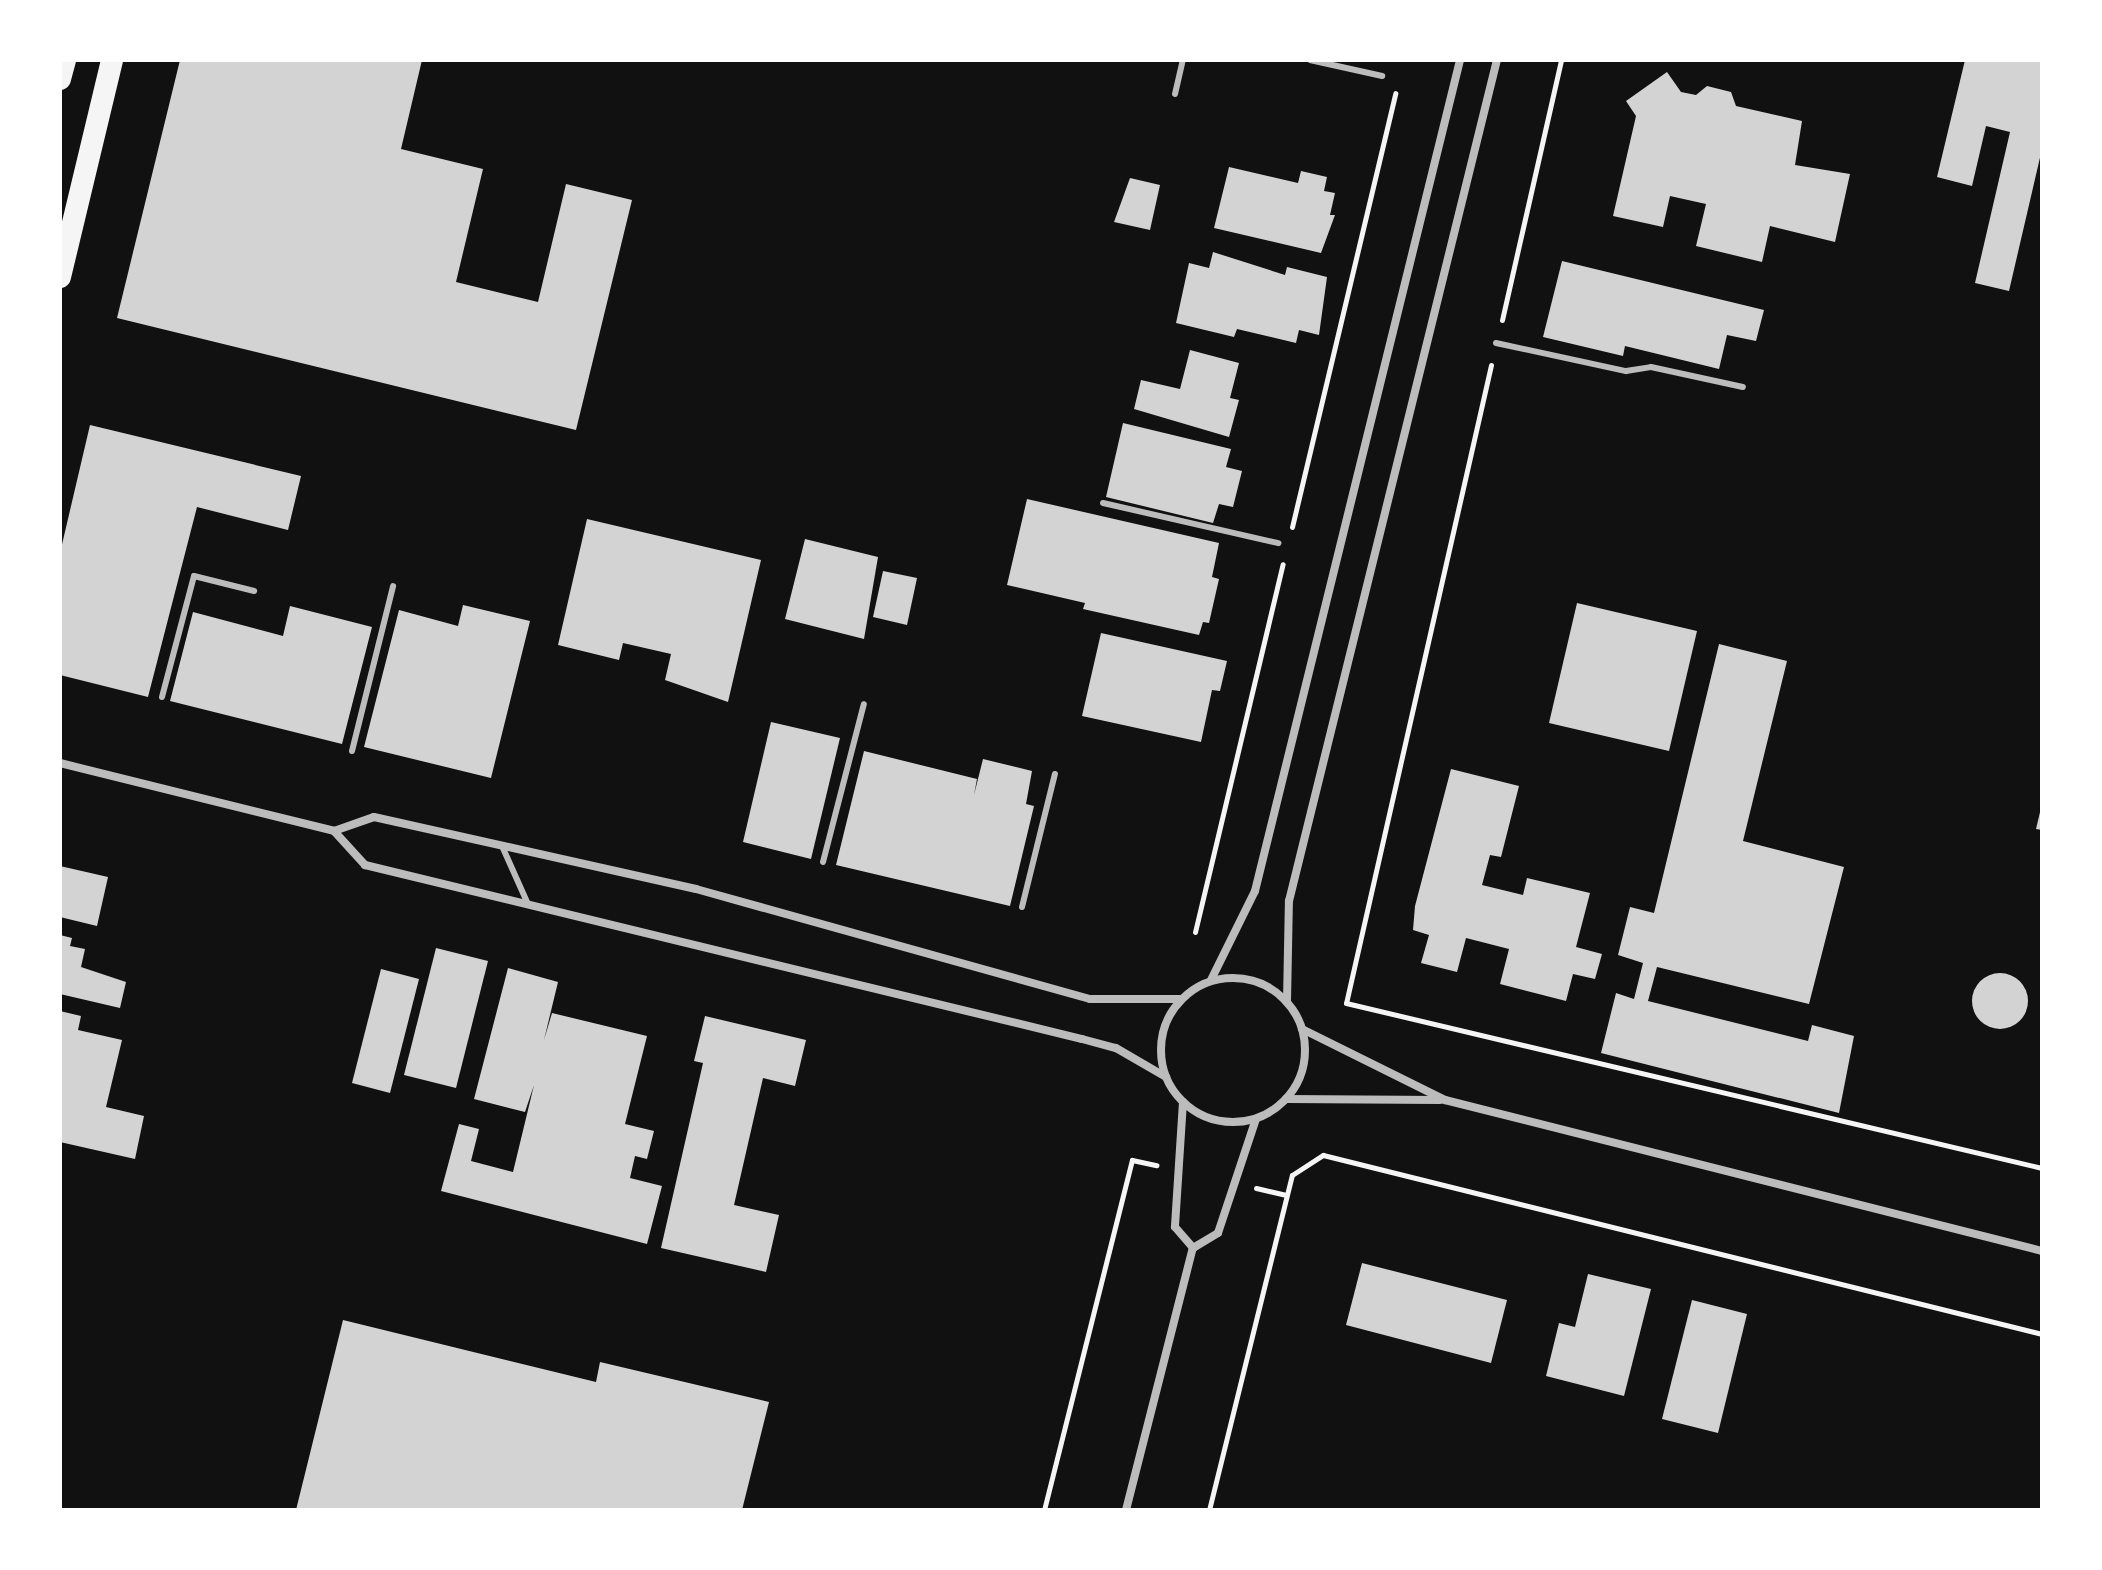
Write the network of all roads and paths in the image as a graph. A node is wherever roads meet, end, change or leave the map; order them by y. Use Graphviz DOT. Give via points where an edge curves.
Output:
graph roads {
  1 [pos="65,60"];
  2 [pos="112,60"];
  3 [pos="1183,60"];
  4 [pos="1310,60"];
  5 [pos="1460,60"];
  6 [pos="1497,60"];
  7 [pos="1561,60"];
  8 [pos="1382,76"];
  9 [pos="60,79"];
  10 [pos="1398,80"];
  11 [pos="1175,94"];
  12 [pos="60,277"];
  13 [pos="1496,343"];
  14 [pos="1743,387"];
  15 [pos="1103,503"];
  16 [pos="1291,530"];
  17 [pos="1278,543"];
  18 [pos="1284,559"];
  19 [pos="393,586"];
  20 [pos="254,591"];
  21 [pos="162,697"];
  22 [pos="864,704"];
  23 [pos="352,751"];
  24 [pos="60,763"];
  25 [pos="1055,774"];
  26 [pos="334,831"];
  27 [pos="502,846"];
  28 [pos="823,862"];
  29 [pos="1022,907"];
  30 [pos="529,908"];
  31 [pos="1195,932"];
  32 [pos="1211,980"];
  33 [pos="1181,999"];
  34 [pos="1287,1001"];
  35 [pos="1302,1029"];
  36 [pos="1166,1077"];
  37 [pos="1286,1099"];
  38 [pos="1445,1100"];
  39 [pos="1183,1102"];
  40 [pos="1256,1119"];
  41 [pos="2042,1168"];
  42 [pos="1181,1170"];
  43 [pos="1232,1183"];
  44 [pos="1286,1195"];
  45 [pos="1193,1248"];
  46 [pos="2042,1251"];
  47 [pos="2042,1334"];
  48 [pos="1044,1510"];
  49 [pos="1126,1510"];
  50 [pos="1209,1510"];
  1 -- 9 [label="highway"];
  2 -- 12 [label="highway"];
  3 -- 11 [label="lane"];
  4 -- 8 [label="lane"];
  5 -- 32 [label="street" via="1255,891"];
  6 -- 34 [label="street" via="1289,901"];
  7 -- 13 [label="path"];
  10 -- 16 [label="path"];
  13 -- 14 [label="lane" via="1626,371 1651,367"];
  13 -- 41 [label="path" via="1346,1003"];
  15 -- 17 [label="lane"];
  18 -- 31 [label="path"];
  19 -- 23 [label="lane"];
  20 -- 21 [label="lane" via="194,576"];
  22 -- 28 [label="lane"];
  24 -- 26 [label="street"];
  25 -- 29 [label="lane"];
  26 -- 27 [label="street" via="374,817"];
  26 -- 30 [label="street" via="365,865"];
  27 -- 30 [label="lane"];
  27 -- 33 [label="street" via="809,917 1090,999"];
  30 -- 36 [label="street" via="1116,1048"];
  32 -- 33 [label="street"];
  32 -- 34 [label="street" via="1252,979"];
  33 -- 36 [label="street" via="1161,1036"];
  34 -- 35 [label="street"];
  35 -- 37 [label="street" via="1300,1078"];
  35 -- 38 [label="street"];
  36 -- 39 [label="street"];
  37 -- 38 [label="street"];
  37 -- 40 [label="street"];
  38 -- 46 [label="street"];
  39 -- 40 [label="street" via="1216,1121"];
  39 -- 42 [label="street"];
  40 -- 43 [label="street"];
  42 -- 45 [label="street" via="1175,1227"];
  42 -- 48 [label="path" via="1132,1160"];
  43 -- 44 [label="path"];
  43 -- 45 [label="street" via="1218,1233"];
  44 -- 47 [label="path" via="1292,1175 1323,1155"];
  44 -- 50 [label="path"];
  45 -- 49 [label="street"];
}
